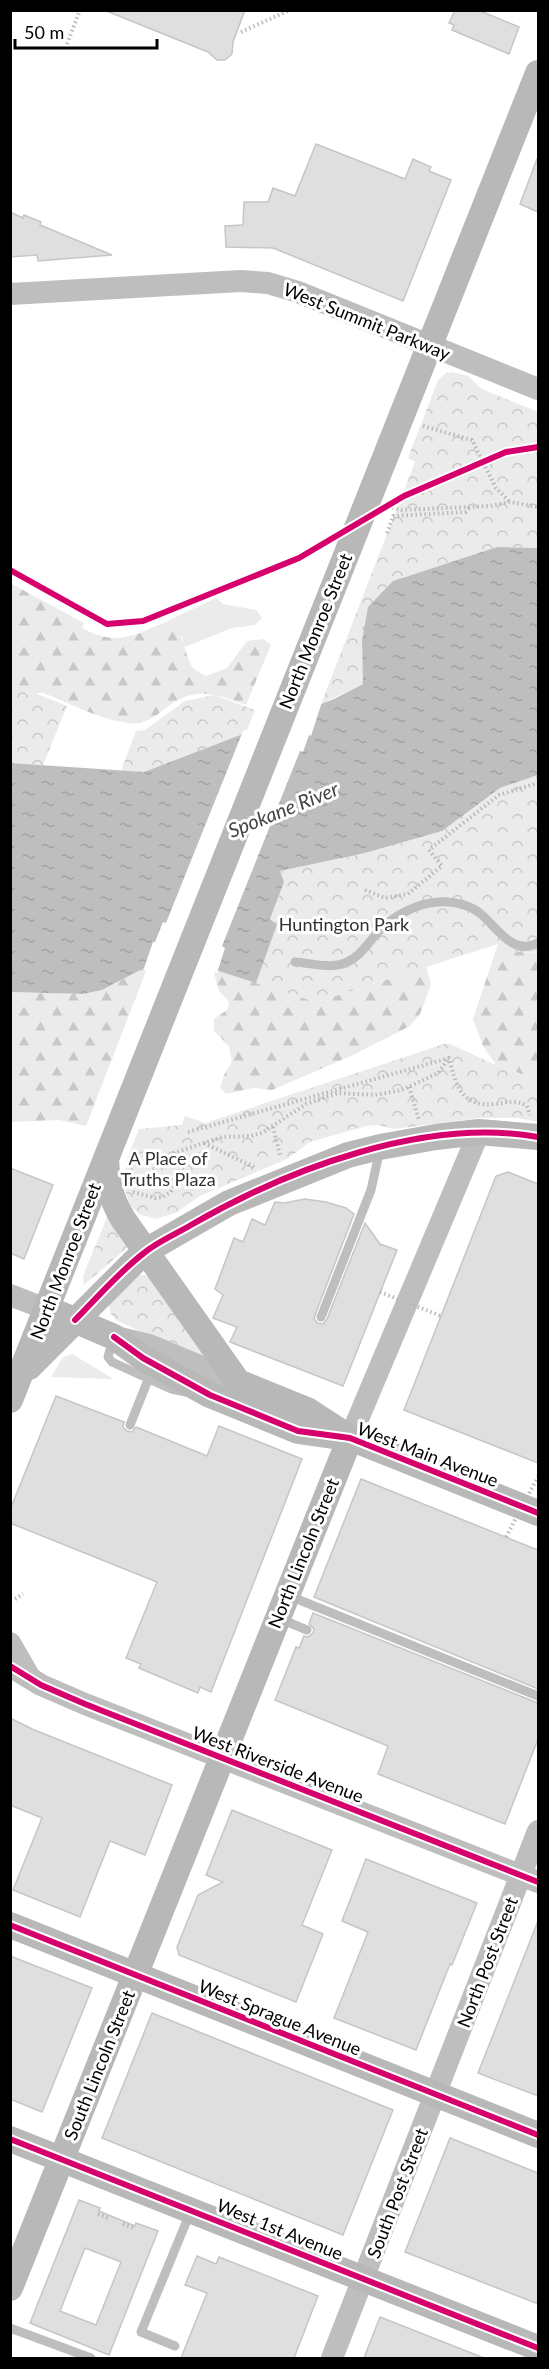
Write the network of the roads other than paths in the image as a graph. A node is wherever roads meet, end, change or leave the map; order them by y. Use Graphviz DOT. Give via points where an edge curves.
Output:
graph roads {
  1 [pos="538,74"];
  2 [pos="10,294"];
  3 [pos="430,346"];
  4 [pos="538,389"];
  5 [pos="538,943"];
  6 [pos="295,962"];
  7 [pos="534,1127"];
  8 [pos="478,1132"];
  9 [pos="380,1147"];
  10 [pos="106,1156"];
  11 [pos="144,1252"];
  12 [pos="10,1295"];
  13 [pos="46,1309"];
  14 [pos="321,1317"];
  15 [pos="75,1320"];
  16 [pos="114,1337"];
  17 [pos="15,1379"];
  18 [pos="148,1380"];
  19 [pos="238,1382"];
  20 [pos="210,1395"];
  21 [pos="10,1400"];
  22 [pos="130,1425"];
  23 [pos="350,1438"];
  24 [pos="538,1513"];
  25 [pos="281,1606"];
  26 [pos="307,1630"];
  27 [pos="10,1643"];
  28 [pos="20,1671"];
  29 [pos="538,1696"];
  30 [pos="222,1758"];
  31 [pos="538,1831"];
  32 [pos="530,1878"];
  33 [pos="10,1925"];
  34 [pos="135,1976"];
  35 [pos="434,2094"];
  36 [pos="538,2135"];
  37 [pos="10,2139"];
  38 [pos="61,2158"];
  39 [pos="191,2210"];
  40 [pos="364,2279"];
  41 [pos="10,2288"];
  42 [pos="10,2328"];
  43 [pos="175,2346"];
  44 [pos="538,2348"];
  45 [pos="91,2358"];
  46 [pos="332,2358"];
  1 -- 3 [label="main road, North Monroe Street"];
  2 -- 3 [label="street, West Summit Parkway" via="259,281 298,292"];
  3 -- 4 [label="street, West Summit Parkway"];
  3 -- 10 [label="main road, North Monroe Street"];
  5 -- 6 [label="lane" via="511,943 470,907 439,902 401,915 347,962"];
  7 -- 8 [label="main road"];
  8 -- 9 [label="main road"];
  8 -- 23 [label="street, North Lincoln Street"];
  9 -- 11 [label="main road" via="348,1155 230,1203"];
  9 -- 14 [label="lane" via="371,1191"];
  10 -- 11 [label="main road, North Monroe Street" via="111,1200"];
  10 -- 13 [label="main road, North Monroe Street"];
  11 -- 15 [label="main road"];
  11 -- 19 [label="main road, North Monroe Street"];
  12 -- 13 [label="street, West Main Avenue"];
  13 -- 15 [label="main road, West Main Avenue"];
  13 -- 17 [label="main road, North Monroe Street"];
  15 -- 16 [label="main road, West Main Avenue"];
  15 -- 17 [label="main road"];
  16 -- 18 [label="lane" via="108,1357"];
  16 -- 19 [label="street, West Main Avenue" via="148,1344"];
  16 -- 20 [label="main road, West Main Avenue"];
  17 -- 21 [label="main road, North Monroe Street"];
  18 -- 20 [label="lane" via="171,1389"];
  18 -- 22 [label="lane"];
  19 -- 23 [label="main road, West Main Avenue" via="307,1410"];
  20 -- 23 [label="main road, West Main Avenue" via="298,1431"];
  23 -- 24 [label="main road, West Main Avenue"];
  23 -- 25 [label="main road, North Lincoln Street"];
  25 -- 26 [label="lane"];
  25 -- 29 [label="lane"];
  25 -- 30 [label="main road, North Lincoln Street"];
  27 -- 28 [label="street, West Riverside Avenue"];
  28 -- 30 [label="street, West Riverside Avenue" via="66,1697"];
  30 -- 32 [label="street, West Riverside Avenue"];
  30 -- 34 [label="main road, North Lincoln Street"];
  31 -- 32 [label="street, North Post Street"];
  32 -- 35 [label="street, North Post Street"];
  33 -- 34 [label="main road, West Sprague Avenue"];
  34 -- 35 [label="main road, West Sprague Avenue"];
  34 -- 38 [label="main road, South Lincoln Street"];
  35 -- 36 [label="main road, West Sprague Avenue"];
  35 -- 40 [label="street, South Post Street"];
  37 -- 38 [label="main road, West 1st Avenue"];
  38 -- 39 [label="main road, West 1st Avenue"];
  38 -- 41 [label="main road, South Lincoln Street"];
  39 -- 40 [label="main road, West 1st Avenue"];
  39 -- 43 [label="lane" via="141,2332"];
  40 -- 44 [label="main road, West 1st Avenue"];
  40 -- 46 [label="street, South Post Street"];
  42 -- 45 [label="lane"];
}
